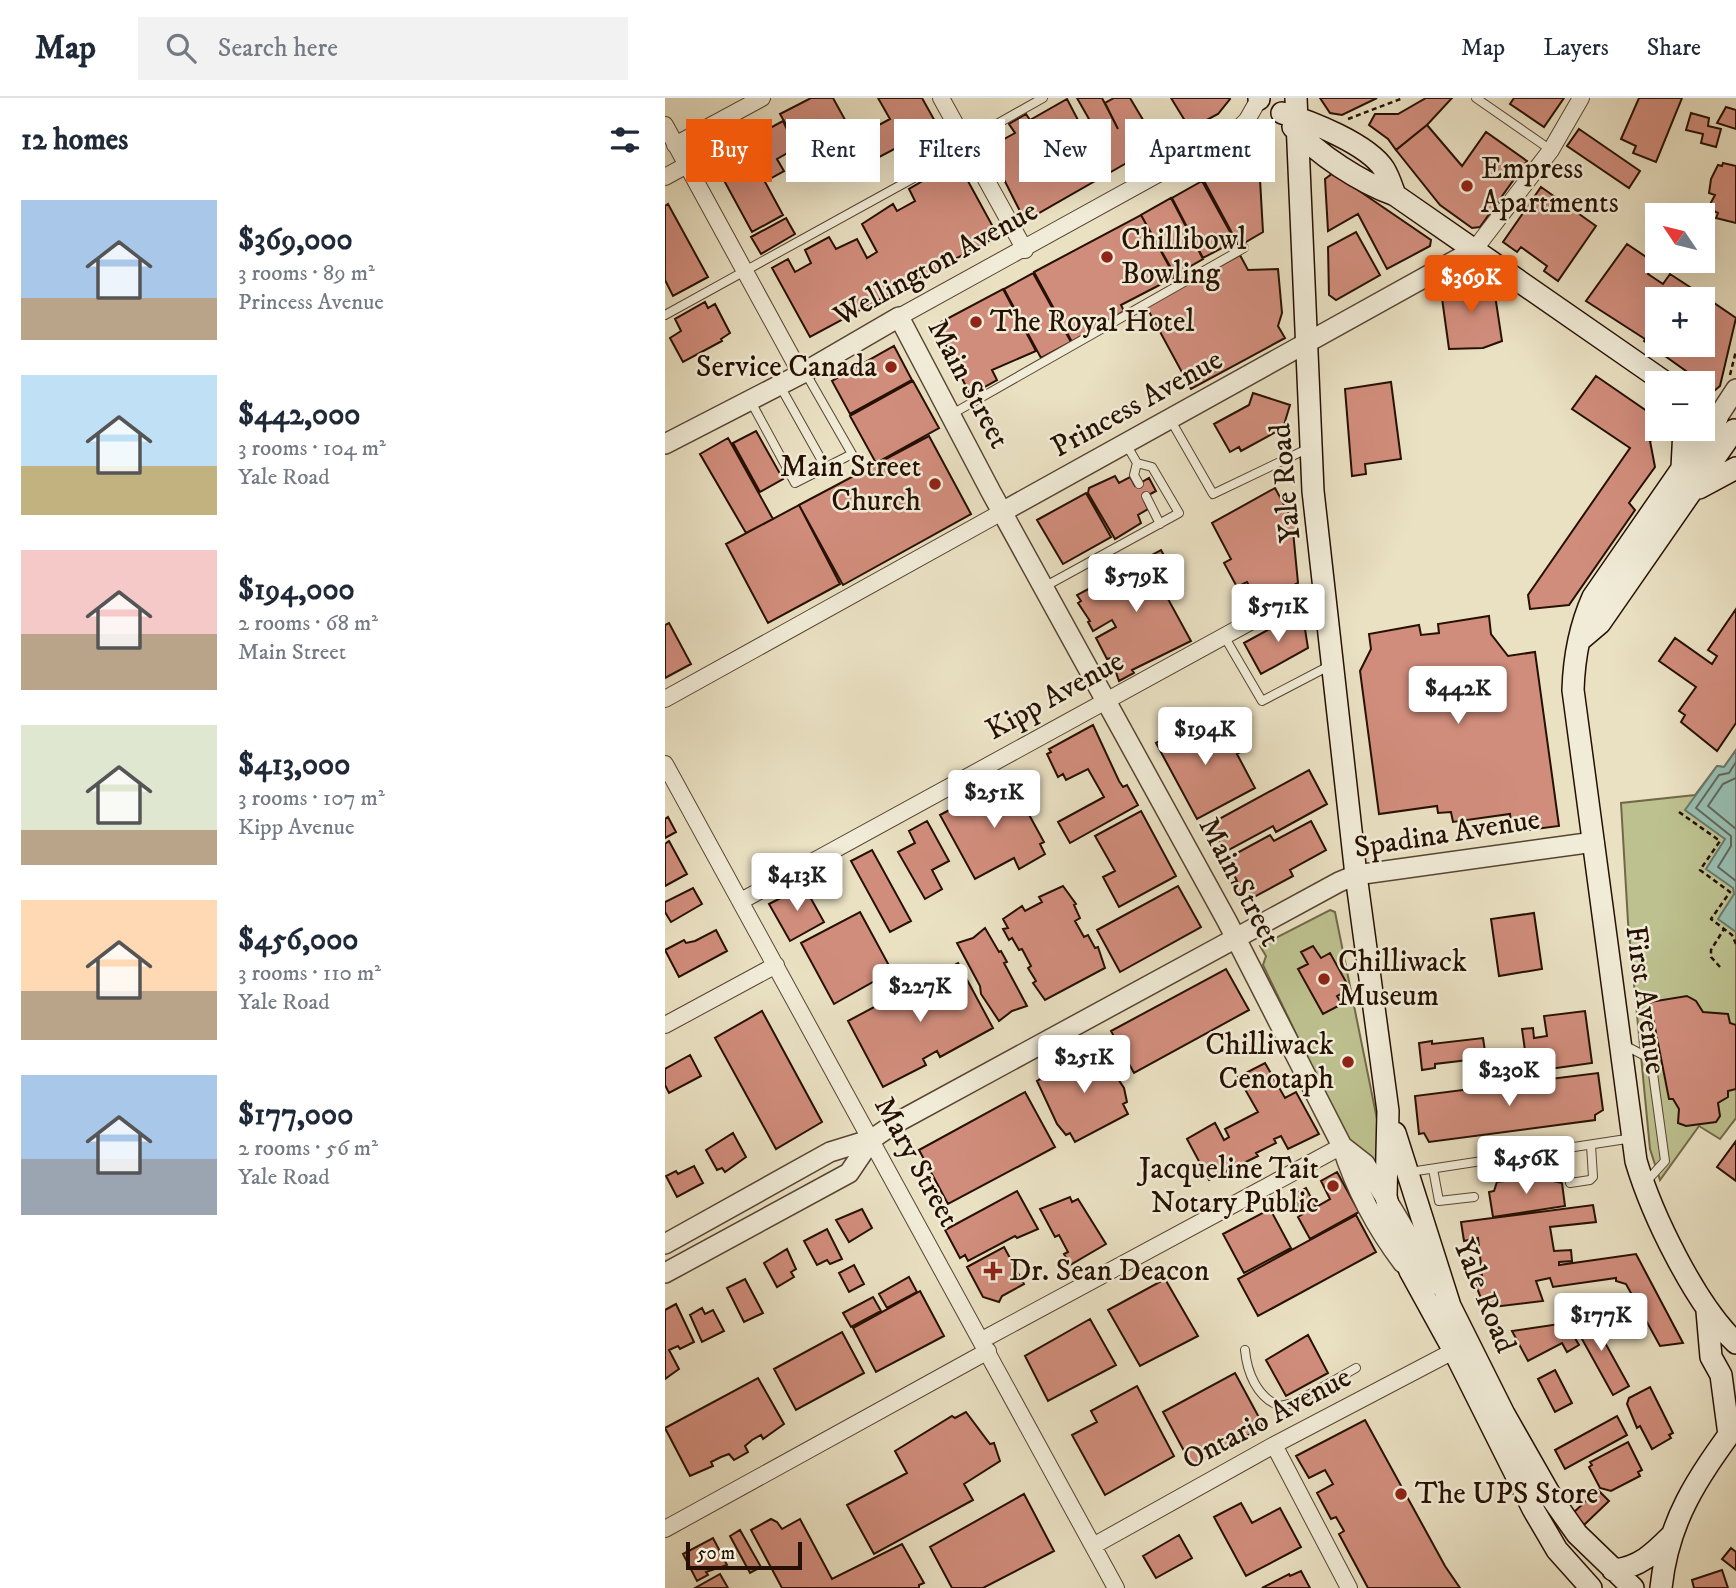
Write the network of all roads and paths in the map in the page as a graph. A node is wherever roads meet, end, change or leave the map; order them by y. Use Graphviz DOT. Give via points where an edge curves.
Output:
graph roads {
  1 [pos="762,98"];
  2 [pos="941,98"];
  3 [pos="1043,98"];
  4 [pos="1259,98"];
  5 [pos="1403,98"];
  6 [pos="1581,98"];
  7 [pos="1478,99"];
  8 [pos="1293,115"];
  9 [pos="953,119"];
  10 [pos="1005,122"];
  11 [pos="1339,122"];
  12 [pos="665,125"];
  13 [pos="675,145"];
  14 [pos="1551,150"];
  15 [pos="685,166"];
  16 [pos="665,177"];
  17 [pos="902,182"];
  18 [pos="987,182"];
  19 [pos="1244,248"];
  20 [pos="1025,250"];
  21 [pos="1474,250"];
  22 [pos="747,271"];
  23 [pos="665,315"];
  24 [pos="899,317"];
  25 [pos="1306,344"];
  26 [pos="1647,371"];
  27 [pos="803,373"];
  28 [pos="780,386"];
  29 [pos="1736,389"];
  30 [pos="750,400"];
  31 [pos="952,414"];
  32 [pos="1170,419"];
  33 [pos="1725,423"];
  34 [pos="1683,441"];
  35 [pos="665,444"];
  36 [pos="1126,444"];
  37 [pos="1311,447"];
  38 [pos="1137,463"];
  39 [pos="826,468"];
  40 [pos="1736,468"];
  41 [pos="1682,470"];
  42 [pos="1139,484"];
  43 [pos="1146,496"];
  44 [pos="1686,497"];
  45 [pos="1002,512"];
  46 [pos="1160,524"];
  47 [pos="1044,587"];
  48 [pos="1327,593"];
  49 [pos="1224,636"];
  50 [pos="1580,640"];
  51 [pos="1334,664"];
  52 [pos="665,699"];
  53 [pos="1107,699"];
  54 [pos="665,764"];
  55 [pos="1679,812"];
  56 [pos="1594,842"];
  57 [pos="1356,875"];
  58 [pos="741,901"];
  59 [pos="1724,929"];
  60 [pos="1236,937"];
  61 [pos="1736,944"];
  62 [pos="776,965"];
  63 [pos="1720,967"];
  64 [pos="665,1025"];
  65 [pos="1621,1044"];
  66 [pos="1388,1111"];
  67 [pos="1633,1138"];
  68 [pos="872,1139"];
  69 [pos="1591,1145"];
  70 [pos="1342,1146"];
  71 [pos="1433,1169"];
  72 [pos="1408,1173"];
  73 [pos="1570,1183"];
  74 [pos="1643,1185"];
  75 [pos="1387,1196"];
  76 [pos="1474,1197"];
  77 [pos="665,1244"];
  78 [pos="1410,1271"];
  79 [pos="665,1273"];
  80 [pos="1450,1306"];
  81 [pos="1707,1311"];
  82 [pos="1736,1343"];
  83 [pos="985,1345"];
  84 [pos="1461,1347"];
  85 [pos="1245,1350"];
  86 [pos="1356,1368"];
  87 [pos="1732,1430"];
  88 [pos="1273,1445"];
  89 [pos="665,1529"];
  90 [pos="1671,1536"];
  91 [pos="1093,1546"];
  92 [pos="1613,1570"];
  93 [pos="1116,1588"];
  94 [pos="1349,1588"];
  95 [pos="1591,1588"];
  96 [pos="1633,1588"];
  97 [pos="1661,1588"];
  1 -- 13 [label="street"];
  2 -- 9 [label="street"];
  3 -- 10 [label="lane"];
  4 -- 8 [label="street"];
  4 -- 20 [label="street, Wellington Avenue" via="1236,131"];
  5 -- 11 [label="path"];
  6 -- 14 [label="street, Princess Avenue"];
  7 -- 14 [label="lane"];
  8 -- 21 [label="main road" via="1371,156 1384,168 1395,195"];
  8 -- 25 [label="main road, Yale Road"];
  12 -- 13 [label="street"];
  13 -- 15 [label="street"];
  14 -- 21 [label="street, Princess Avenue"];
  15 -- 16 [label="street"];
  15 -- 22 [label="street"];
  17 -- 22 [label="lane"];
  18 -- 20 [label="street"];
  19 -- 31 [label="lane"];
  20 -- 24 [label="street, Wellington Avenue"];
  21 -- 25 [label="street, Princess Avenue"];
  21 -- 26 [label="main road"];
  22 -- 23 [label="lane"];
  22 -- 27 [label="street"];
  24 -- 27 [label="street, Wellington Avenue"];
  24 -- 31 [label="street, Main Street"];
  25 -- 32 [label="street, Princess Avenue"];
  25 -- 37 [label="main road, Yale Road"];
  27 -- 28 [label="street, Wellington Avenue"];
  27 -- 39 [label="lane" via="852,454"];
  28 -- 30 [label="street, Wellington Avenue"];
  28 -- 39 [label="lane"];
  29 -- 33 [label="street, First Avenue"];
  30 -- 35 [label="street, Wellington Avenue"];
  30 -- 39 [label="lane" via="795,483"];
  31 -- 45 [label="street, Main Street"];
  32 -- 36 [label="street, Princess Avenue"];
  32 -- 37 [label="lane" via="1213,494"];
  33 -- 41 [label="main road, First Avenue"];
  33 -- 44 [label="main road, First Avenue"];
  34 -- 41 [label="main road"];
  36 -- 38 [label="lane"];
  36 -- 45 [label="street, Princess Avenue"];
  37 -- 48 [label="main road, Yale Road"];
  38 -- 42 [label="lane" via="1134,475"];
  38 -- 46 [label="lane" via="1152,467 1179,513"];
  40 -- 44 [label="main road" via="1710,479"];
  41 -- 50 [label="main road, First Avenue" via="1593,597"];
  43 -- 46 [label="lane"];
  44 -- 50 [label="main road, First Avenue" via="1600,623"];
  45 -- 47 [label="street, Main Street"];
  45 -- 52 [label="street, Princess Avenue"];
  46 -- 47 [label="lane"];
  47 -- 53 [label="street, Main Street"];
  48 -- 49 [label="street, Kipp Avenue" via="1292,599"];
  48 -- 51 [label="main road, Yale Road"];
  49 -- 51 [label="lane" via="1262,701"];
  49 -- 53 [label="street, Kipp Avenue"];
  50 -- 56 [label="main road, First Avenue" via="1573,690"];
  51 -- 57 [label="main road, Yale Road"];
  53 -- 58 [label="street, Kipp Avenue"];
  53 -- 60 [label="street, Main Street"];
  54 -- 58 [label="street, Mary Street"];
  55 -- 59 [label="path" via="1720,841 1700,870 1730,892 1711,919"];
  56 -- 57 [label="street, Spadina Avenue"];
  56 -- 65 [label="main road, First Avenue"];
  57 -- 60 [label="street, Spadina Avenue"];
  57 -- 66 [label="main road, Yale Road"];
  58 -- 62 [label="street, Mary Street"];
  59 -- 61 [label="path"];
  59 -- 63 [label="path" via="1711,950"];
  60 -- 68 [label="street, Spadina Avenue"];
  60 -- 70 [label="street, Main Street"];
  62 -- 64 [label="street"];
  62 -- 68 [label="street, Mary Street"];
  65 -- 67 [label="main road, First Avenue"];
  65 -- 74 [label="lane" via="1651,1059 1654,1074 1665,1161"];
  66 -- 72 [label="main road, Yale Road"];
  66 -- 75 [label="main road, Yale Road"];
  67 -- 69 [label="lane"];
  67 -- 74 [label="main road, First Avenue"];
  68 -- 77 [label="street, Spadina Avenue" via="830,1152"];
  68 -- 79 [label="street, Spadina Avenue" via="849,1173"];
  68 -- 83 [label="street, Mary Street"];
  69 -- 71 [label="lane"];
  69 -- 73 [label="lane" via="1593,1177"];
  70 -- 75 [label="street, Main Street" via="1365,1164"];
  70 -- 78 [label="street, Main Street" via="1377,1228"];
  70 -- 83 [label="street"];
  71 -- 72 [label="lane"];
  71 -- 76 [label="lane" via="1439,1200"];
  72 -- 80 [label="main road, Yale Road"];
  74 -- 81 [label="main road, First Avenue"];
  75 -- 78 [label="main road, Yale Road" via="1391,1225"];
  75 -- 80 [label="street, Main Street"];
  78 -- 84 [label="main road, Yale Road"];
  80 -- 84 [label="main road, Yale Road"];
  81 -- 82 [label="main road, First Avenue"];
  81 -- 87 [label="main road" via="1711,1357 1721,1375"];
  83 -- 89 [label="street"];
  83 -- 91 [label="street, Mary Street"];
  84 -- 88 [label="street, Ontario Avenue"];
  84 -- 92 [label="main road, Yale Road" via="1553,1500 1577,1534"];
  84 -- 95 [label="main road, Yale Road" via="1533,1509 1557,1549"];
  85 -- 86 [label="lane" via="1247,1368 1260,1392 1280,1406 1294,1403"];
  87 -- 90 [label="main road" via="1685,1501"];
  88 -- 91 [label="street, Ontario Avenue"];
  88 -- 94 [label="street"];
  90 -- 92 [label="main road" via="1636,1565"];
  90 -- 97 [label="main road"];
  91 -- 93 [label="street, Mary Street"];
  92 -- 96 [label="main road, Yale Road"];
}
